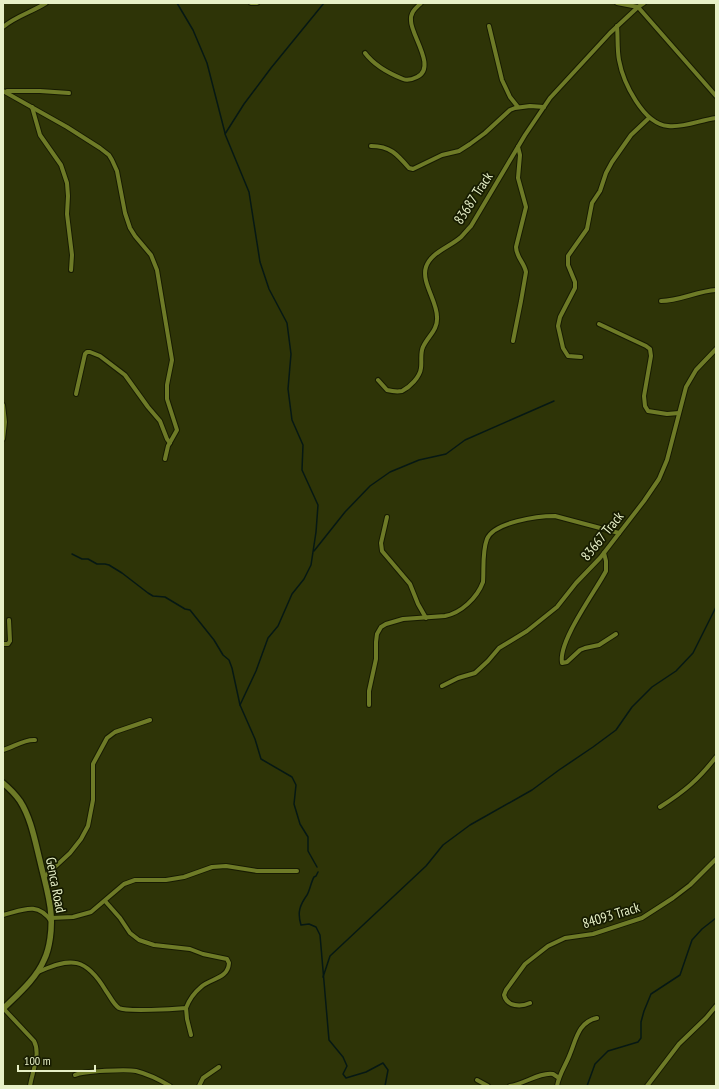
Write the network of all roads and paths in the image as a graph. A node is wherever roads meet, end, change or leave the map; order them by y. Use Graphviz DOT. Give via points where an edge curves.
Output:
graph roads {
  1 [pos="46,3"];
  2 [pos="251,3"];
  3 [pos="258,3"];
  4 [pos="421,3"];
  5 [pos="617,3"];
  6 [pos="644,3"];
  7 [pos="638,7"];
  8 [pos="489,26"];
  9 [pos="617,26"];
  10 [pos="3,27"];
  11 [pos="365,53"];
  12 [pos="4,91"];
  13 [pos="69,93"];
  14 [pos="716,96"];
  15 [pos="32,107"];
  16 [pos="518,107"];
  17 [pos="544,107"];
  18 [pos="649,118"];
  19 [pos="716,118"];
  20 [pos="371,146"];
  21 [pos="518,147"];
  22 [pos="72,270"];
  23 [pos="716,290"];
  24 [pos="661,301"];
  25 [pos="599,324"];
  26 [pos="513,341"];
  27 [pos="716,349"];
  28 [pos="581,356"];
  29 [pos="378,380"];
  30 [pos="76,394"];
  31 [pos="3,405"];
  32 [pos="679,413"];
  33 [pos="3,439"];
  34 [pos="170,442"];
  35 [pos="165,459"];
  36 [pos="387,517"];
  37 [pos="619,533"];
  38 [pos="604,553"];
  39 [pos="426,618"];
  40 [pos="9,620"];
  41 [pos="616,634"];
  42 [pos="3,644"];
  43 [pos="442,686"];
  44 [pos="370,706"];
  45 [pos="150,720"];
  46 [pos="35,740"];
  47 [pos="3,750"];
  48 [pos="716,757"];
  49 [pos="3,783"];
  50 [pos="660,806"];
  51 [pos="716,859"];
  52 [pos="297,871"];
  53 [pos="44,876"];
  54 [pos="105,901"];
  55 [pos="3,915"];
  56 [pos="51,919"];
  57 [pos="38,972"];
  58 [pos="530,1003"];
  59 [pos="716,1006"];
  60 [pos="186,1008"];
  61 [pos="3,1009"];
  62 [pos="597,1018"];
  63 [pos="191,1036"];
  64 [pos="219,1067"];
  65 [pos="75,1075"];
  66 [pos="559,1078"];
  67 [pos="477,1080"];
  68 [pos="30,1086"];
  69 [pos="170,1086"];
  70 [pos="199,1086"];
  71 [pos="488,1086"];
  72 [pos="510,1086"];
  73 [pos="557,1086"];
  74 [pos="647,1086"];
  1 -- 10 [label="street" via="16,17"];
  2 -- 3 [label="street"];
  4 -- 11 [label="street" via="412,12 411,22 424,59 425,68 422,74 412,79 404,79 372,62"];
  5 -- 7 [label="street"];
  6 -- 7 [label="street, 83687 Track"];
  7 -- 9 [label="street, 83687 Track"];
  7 -- 14 [label="street"];
  8 -- 16 [label="street" via="502,80"];
  9 -- 17 [label="street, 83687 Track"];
  9 -- 18 [label="street" via="621,67 631,90"];
  12 -- 13 [label="street"];
  12 -- 15 [label="street"];
  15 -- 22 [label="street" via="40,136 66,177"];
  15 -- 34 [label="street" via="67,126 109,155 117,171 130,228 155,263 172,360 167,399 177,430"];
  16 -- 17 [label="street"];
  16 -- 20 [label="street" via="510,110 470,144 412,169 388,149"];
  17 -- 21 [label="street, 83687 Track"];
  18 -- 19 [label="street" via="660,124 680,126"];
  18 -- 28 [label="street" via="631,135 612,162 592,203 587,229 568,256 575,288 558,322 559,333 568,356"];
  21 -- 26 [label="street" via="518,178 526,207 516,252 526,272"];
  21 -- 29 [label="street, 83687 Track" via="468,229 461,238 427,264 426,277 435,305 437,323 423,348 420,373 409,386 398,391 387,390"];
  23 -- 24 [label="street" via="705,290"];
  25 -- 32 [label="street" via="650,349 644,403 648,411"];
  27 -- 32 [label="street, 83667 Track" via="692,375"];
  30 -- 34 [label="street" via="85,354 90,352 100,356 125,374 160,421"];
  31 -- 33 [label="street"];
  32 -- 37 [label="street, 83667 Track" via="667,460 659,479"];
  34 -- 35 [label="street"];
  36 -- 39 [label="street" via="381,543 382,551 410,584"];
  37 -- 38 [label="street, 83667 Track"];
  37 -- 39 [label="street" via="555,516 535,518 497,528 487,539 483,582 478,593 463,608 451,615"];
  38 -- 41 [label="street" via="606,571 568,636 562,663 567,662 580,650 599,645"];
  38 -- 43 [label="street, 83667 Track" via="558,607 527,632 499,648 475,673"];
  39 -- 44 [label="street" via="395,621 379,630 369,691"];
  40 -- 42 [label="street" via="10,641"];
  45 -- 53 [label="street" via="115,732 107,738 93,764 93,800 88,826 70,853"];
  46 -- 47 [label="street"];
  48 -- 50 [label="street" via="695,782"];
  49 -- 53 [label="street, Genca Road" via="24,809"];
  51 -- 58 [label="street, 84093 Track" via="690,885 642,918 593,934 565,938 548,946 525,964 504,996 506,1000 519,1006"];
  52 -- 54 [label="street" via="212,867 174,879 134,880 124,884"];
  53 -- 56 [label="street, Genca Road"];
  54 -- 56 [label="street" via="83,915"];
  54 -- 60 [label="street" via="130,933 139,940 154,945 190,949 228,960 227,972 202,986"];
  55 -- 56 [label="street" via="33,908 42,911"];
  56 -- 57 [label="street, Genca Road" via="46,955"];
  57 -- 60 [label="street" via="62,963 76,962 84,964 94,974 118,1007"];
  57 -- 61 [label="street, Genca Road"];
  59 -- 74 [label="street" via="679,1044"];
  60 -- 63 [label="street"];
  61 -- 68 [label="street" via="36,1046"];
  62 -- 66 [label="street" via="590,1021 575,1036 571,1053"];
  64 -- 70 [label="street" via="203,1078"];
  65 -- 69 [label="street" via="128,1070 141,1072"];
  66 -- 72 [label="street" via="553,1074 544,1074"];
  66 -- 73 [label="street"];
  67 -- 71 [label="street"];
}
